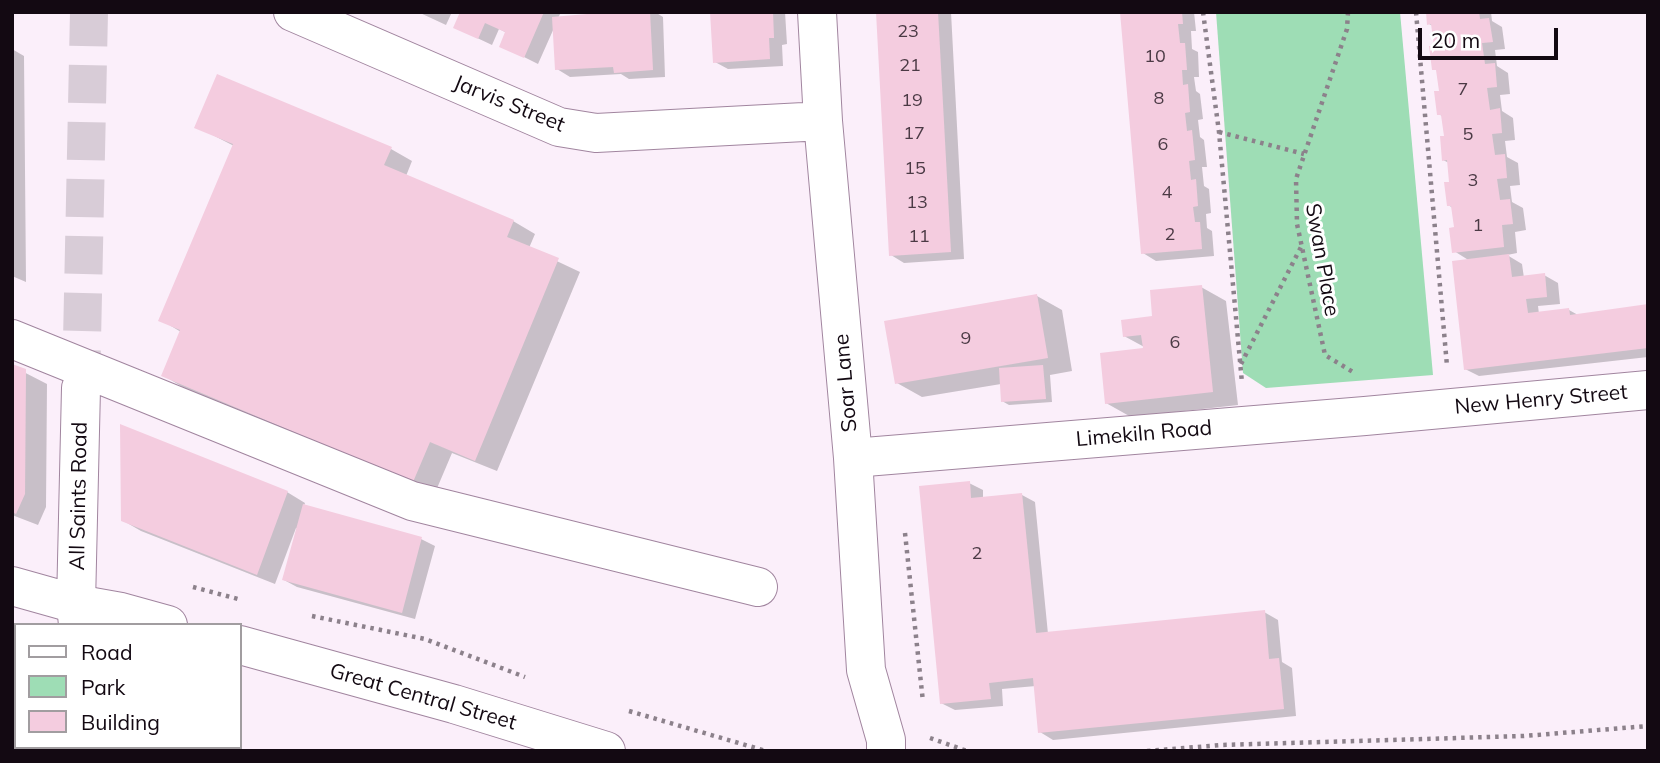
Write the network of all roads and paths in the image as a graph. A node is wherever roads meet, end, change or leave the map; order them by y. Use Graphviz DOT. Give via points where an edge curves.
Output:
graph roads {
  1 [pos="293,12"];
  2 [pos="817,12"];
  3 [pos="1203,12"];
  4 [pos="1349,12"];
  5 [pos="1416,12"];
  6 [pos="823,121"];
  7 [pos="1219,132"];
  8 [pos="1304,154"];
  9 [pos="1301,246"];
  10 [pos="12,339"];
  11 [pos="1241,365"];
  12 [pos="81,388"];
  13 [pos="1648,390"];
  14 [pos="1443,409"];
  15 [pos="1365,416"];
  16 [pos="1246,426"];
  17 [pos="853,458"];
  18 [pos="12,586"];
  19 [pos="758,587"];
  20 [pos="77,614"];
  21 [pos="161,623"];
  22 [pos="242,646"];
  23 [pos="1648,726"];
  24 [pos="927,737"];
  25 [pos="606,751"];
  26 [pos="886,751"];
  27 [pos="967,751"];
  28 [pos="1147,751"];
  1 -- 6 [label="street, Jarvis Street" via="571,130 596,133"];
  2 -- 6 [label="street, Soar Lane"];
  3 -- 7 [label="path"];
  4 -- 8 [label="path, Swan Place"];
  5 -- 14 [label="path"];
  6 -- 17 [label="street, Soar Lane"];
  7 -- 8 [label="path"];
  7 -- 11 [label="path"];
  8 -- 9 [label="path, Swan Place" via="1295,201"];
  9 -- 11 [label="path"];
  9 -- 15 [label="path, Swan Place" via="1325,355 1362,377"];
  10 -- 19 [label="street" via="412,501"];
  11 -- 16 [label="path"];
  12 -- 20 [label="street, All Saints Road"];
  13 -- 14 [label="street, New Henry Street"];
  14 -- 15 [label="street, Limekiln Road"];
  15 -- 16 [label="street, Limekiln Road"];
  16 -- 17 [label="street, Limekiln Road"];
  17 -- 26 [label="street, Soar Lane" via="866,670"];
  18 -- 20 [label="street"];
  20 -- 21 [label="street" via="121,612"];
  22 -- 25 [label="street, Great Central Street"];
  23 -- 28 [label="path" via="1524,736"];
  24 -- 27 [label="path"];
}
